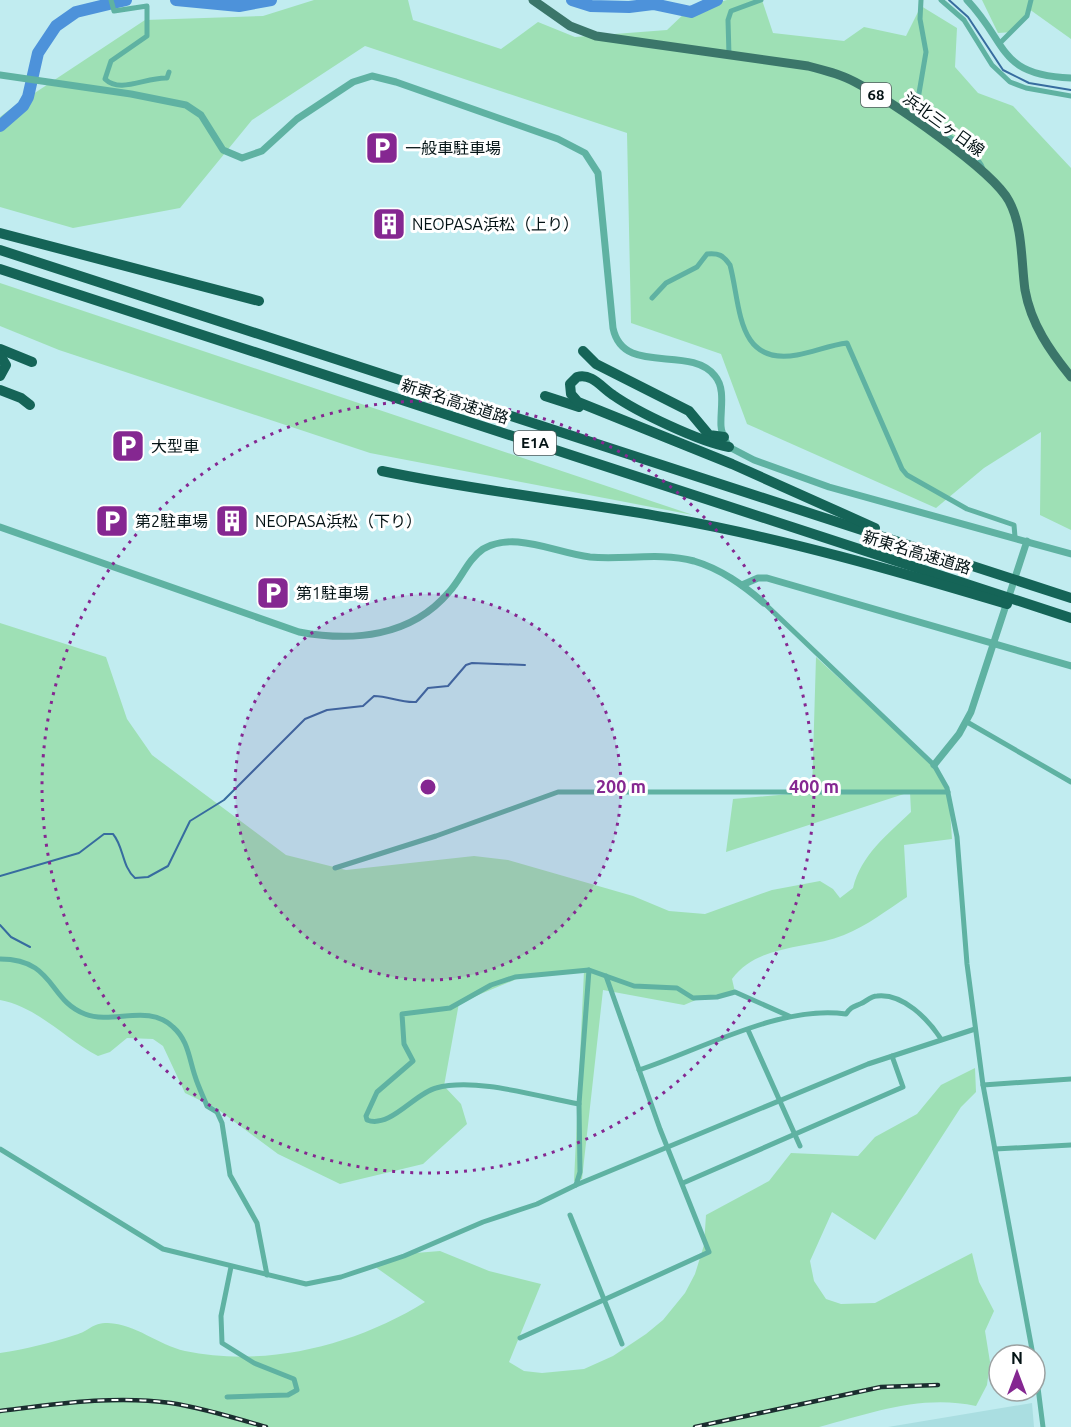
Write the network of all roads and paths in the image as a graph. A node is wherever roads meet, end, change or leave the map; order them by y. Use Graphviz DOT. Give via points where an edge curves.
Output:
graph roads {
  1 [pos="111,0"];
  2 [pos="533,0"];
  3 [pos="761,0"];
  4 [pos="921,0"];
  5 [pos="941,0"];
  6 [pos="967,0"];
  7 [pos="1031,0"];
  8 [pos="999,44"];
  9 [pos="729,56"];
  10 [pos="169,72"];
  11 [pos="0,75"];
  12 [pos="1071,78"];
  13 [pos="125,87"];
  14 [pos="131,94"];
  15 [pos="1071,96"];
  16 [pos="983,171"];
  17 [pos="0,233"];
  18 [pos="0,250"];
  19 [pos="0,269"];
  20 [pos="652,298"];
  21 [pos="259,301"];
  22 [pos="0,349"];
  23 [pos="583,351"];
  24 [pos="0,354"];
  25 [pos="32,362"];
  26 [pos="0,376"];
  27 [pos="1071,377"];
  28 [pos="0,390"];
  29 [pos="545,396"];
  30 [pos="30,405"];
  31 [pos="616,419"];
  32 [pos="726,442"];
  33 [pos="382,471"];
  34 [pos="0,527"];
  35 [pos="1015,537"];
  36 [pos="1027,541"];
  37 [pos="925,550"];
  38 [pos="1071,554"];
  39 [pos="742,585"];
  40 [pos="1071,598"];
  41 [pos="764,603"];
  42 [pos="1071,618"];
  43 [pos="1071,622"];
  44 [pos="996,639"];
  45 [pos="1071,666"];
  46 [pos="966,722"];
  47 [pos="934,765"];
  48 [pos="1071,782"];
  49 [pos="948,792"];
  50 [pos="335,867"];
  51 [pos="0,959"];
  52 [pos="589,970"];
  53 [pos="606,976"];
  54 [pos="789,1016"];
  55 [pos="975,1029"];
  56 [pos="748,1030"];
  57 [pos="941,1039"];
  58 [pos="892,1056"];
  59 [pos="639,1070"];
  60 [pos="1071,1079"];
  61 [pos="982,1085"];
  62 [pos="780,1101"];
  63 [pos="579,1104"];
  64 [pos="795,1134"];
  65 [pos="1071,1145"];
  66 [pos="800,1146"];
  67 [pos="669,1148"];
  68 [pos="0,1149"];
  69 [pos="995,1149"];
  70 [pos="683,1183"];
  71 [pos="576,1185"];
  72 [pos="570,1215"];
  73 [pos="231,1267"];
  74 [pos="267,1275"];
  75 [pos="604,1301"];
  76 [pos="520,1338"];
  77 [pos="1031,1343"];
  78 [pos="622,1344"];
  79 [pos="227,1397"];
  80 [pos="1040,1403"];
  81 [pos="1043,1427"];
  1 -- 13 [label="street" via="114,11 147,6 147,36 111,61 105,79"];
  2 -- 9 [label="main road, 浜北三ヶ日線 / 68" via="570,26 596,36"];
  3 -- 9 [label="street" via="731,11"];
  4 -- 16 [label="street" via="926,52 917,105 941,133 980,161"];
  5 -- 15 [label="street" via="964,20 992,65 1010,82"];
  6 -- 8 [label="street"];
  7 -- 8 [label="street" via="1027,16"];
  8 -- 12 [label="street" via="1024,70"];
  9 -- 16 [label="main road, 浜北三ヶ日線 / 68" via="831,72 878,96"];
  10 -- 13 [label="street" via="167,78 148,78"];
  11 -- 14 [label="street"];
  13 -- 14 [label="street"];
  14 -- 32 [label="street" via="192,108 206,121 223,150 242,158 262,152 297,119 353,82 372,76 513,122 580,150 591,160 599,178 616,340 632,353 696,364 711,372 721,389 721,428"];
  16 -- 27 [label="main road, 浜北三ヶ日線 / 68" via="1009,201 1032,316 1049,349"];
  17 -- 21 [label="highway"];
  18 -- 37 [label="highway, 新東名高速道路 / E1A"];
  19 -- 42 [label="highway, 新東名高速道路 / E1A"];
  20 -- 35 [label="street" via="666,283 697,267 707,254 725,257 751,344 761,352 786,356 847,343 907,476 967,509 1014,525"];
  22 -- 25 [label="highway"];
  23 -- 32 [label="highway" via="596,364 689,411 709,435"];
  24 -- 26 [label="highway" via="6,365"];
  28 -- 30 [label="highway"];
  29 -- 31 [label="highway"];
  31 -- 32 [label="highway" via="573,399 573,380 582,375 591,377 627,404 702,440"];
  31 -- 37 [label="highway" via="732,464"];
  32 -- 35 [label="street" via="754,460 829,487"];
  33 -- 43 [label="highway" via="668,518 776,540"];
  34 -- 39 [label="street" via="299,632 329,637 379,634 419,618 450,592 483,549 499,543 518,542 589,557 680,558 711,567"];
  35 -- 36 [label="street"];
  36 -- 38 [label="street"];
  36 -- 44 [label="street"];
  37 -- 40 [label="highway, 新東名高速道路 / E1A"];
  39 -- 41 [label="street"];
  39 -- 44 [label="street" via="767,578"];
  41 -- 47 [label="street"];
  44 -- 45 [label="street"];
  44 -- 46 [label="street"];
  46 -- 47 [label="street"];
  46 -- 48 [label="street"];
  47 -- 49 [label="street"];
  49 -- 50 [label="street" via="558,792"];
  49 -- 55 [label="street" via="957,837"];
  51 -- 74 [label="street" via="27,962 52,983 71,1007 83,1014 98,1018 144,1014 170,1024 180,1033 207,1106 217,1112 222,1123 230,1174 257,1222"];
  52 -- 53 [label="street"];
  52 -- 63 [label="street"];
  52 -- 63 [label="street" via="515,977 491,985 450,1008 402,1014 404,1044 413,1061 377,1092 366,1116 370,1122 397,1114 424,1093 444,1086 486,1087"];
  53 -- 54 [label="street" via="634,986 677,988 693,998 735,992"];
  53 -- 59 [label="street"];
  54 -- 56 [label="street"];
  54 -- 57 [label="street" via="830,1011 846,1014 853,1005 874,996 890,996 917,1013"];
  55 -- 57 [label="street"];
  55 -- 61 [label="street"];
  56 -- 59 [label="street"];
  56 -- 62 [label="street"];
  57 -- 58 [label="street"];
  58 -- 62 [label="street"];
  58 -- 64 [label="street" via="903,1088"];
  59 -- 67 [label="street"];
  60 -- 61 [label="street"];
  61 -- 69 [label="street"];
  62 -- 64 [label="street"];
  62 -- 67 [label="street"];
  63 -- 71 [label="street" via="580,1172"];
  64 -- 66 [label="street"];
  64 -- 70 [label="street"];
  65 -- 69 [label="street"];
  67 -- 70 [label="street"];
  67 -- 71 [label="street"];
  68 -- 73 [label="street" via="163,1249"];
  69 -- 77 [label="street"];
  70 -- 75 [label="street" via="709,1252"];
  71 -- 74 [label="street" via="537,1204 341,1277 306,1284"];
  72 -- 75 [label="street"];
  73 -- 74 [label="street"];
  73 -- 79 [label="street" via="220,1316 222,1343 254,1363 294,1379 297,1390 288,1395"];
  75 -- 76 [label="street"];
  75 -- 78 [label="street"];
  80 -- 81 [label="street"];
}
